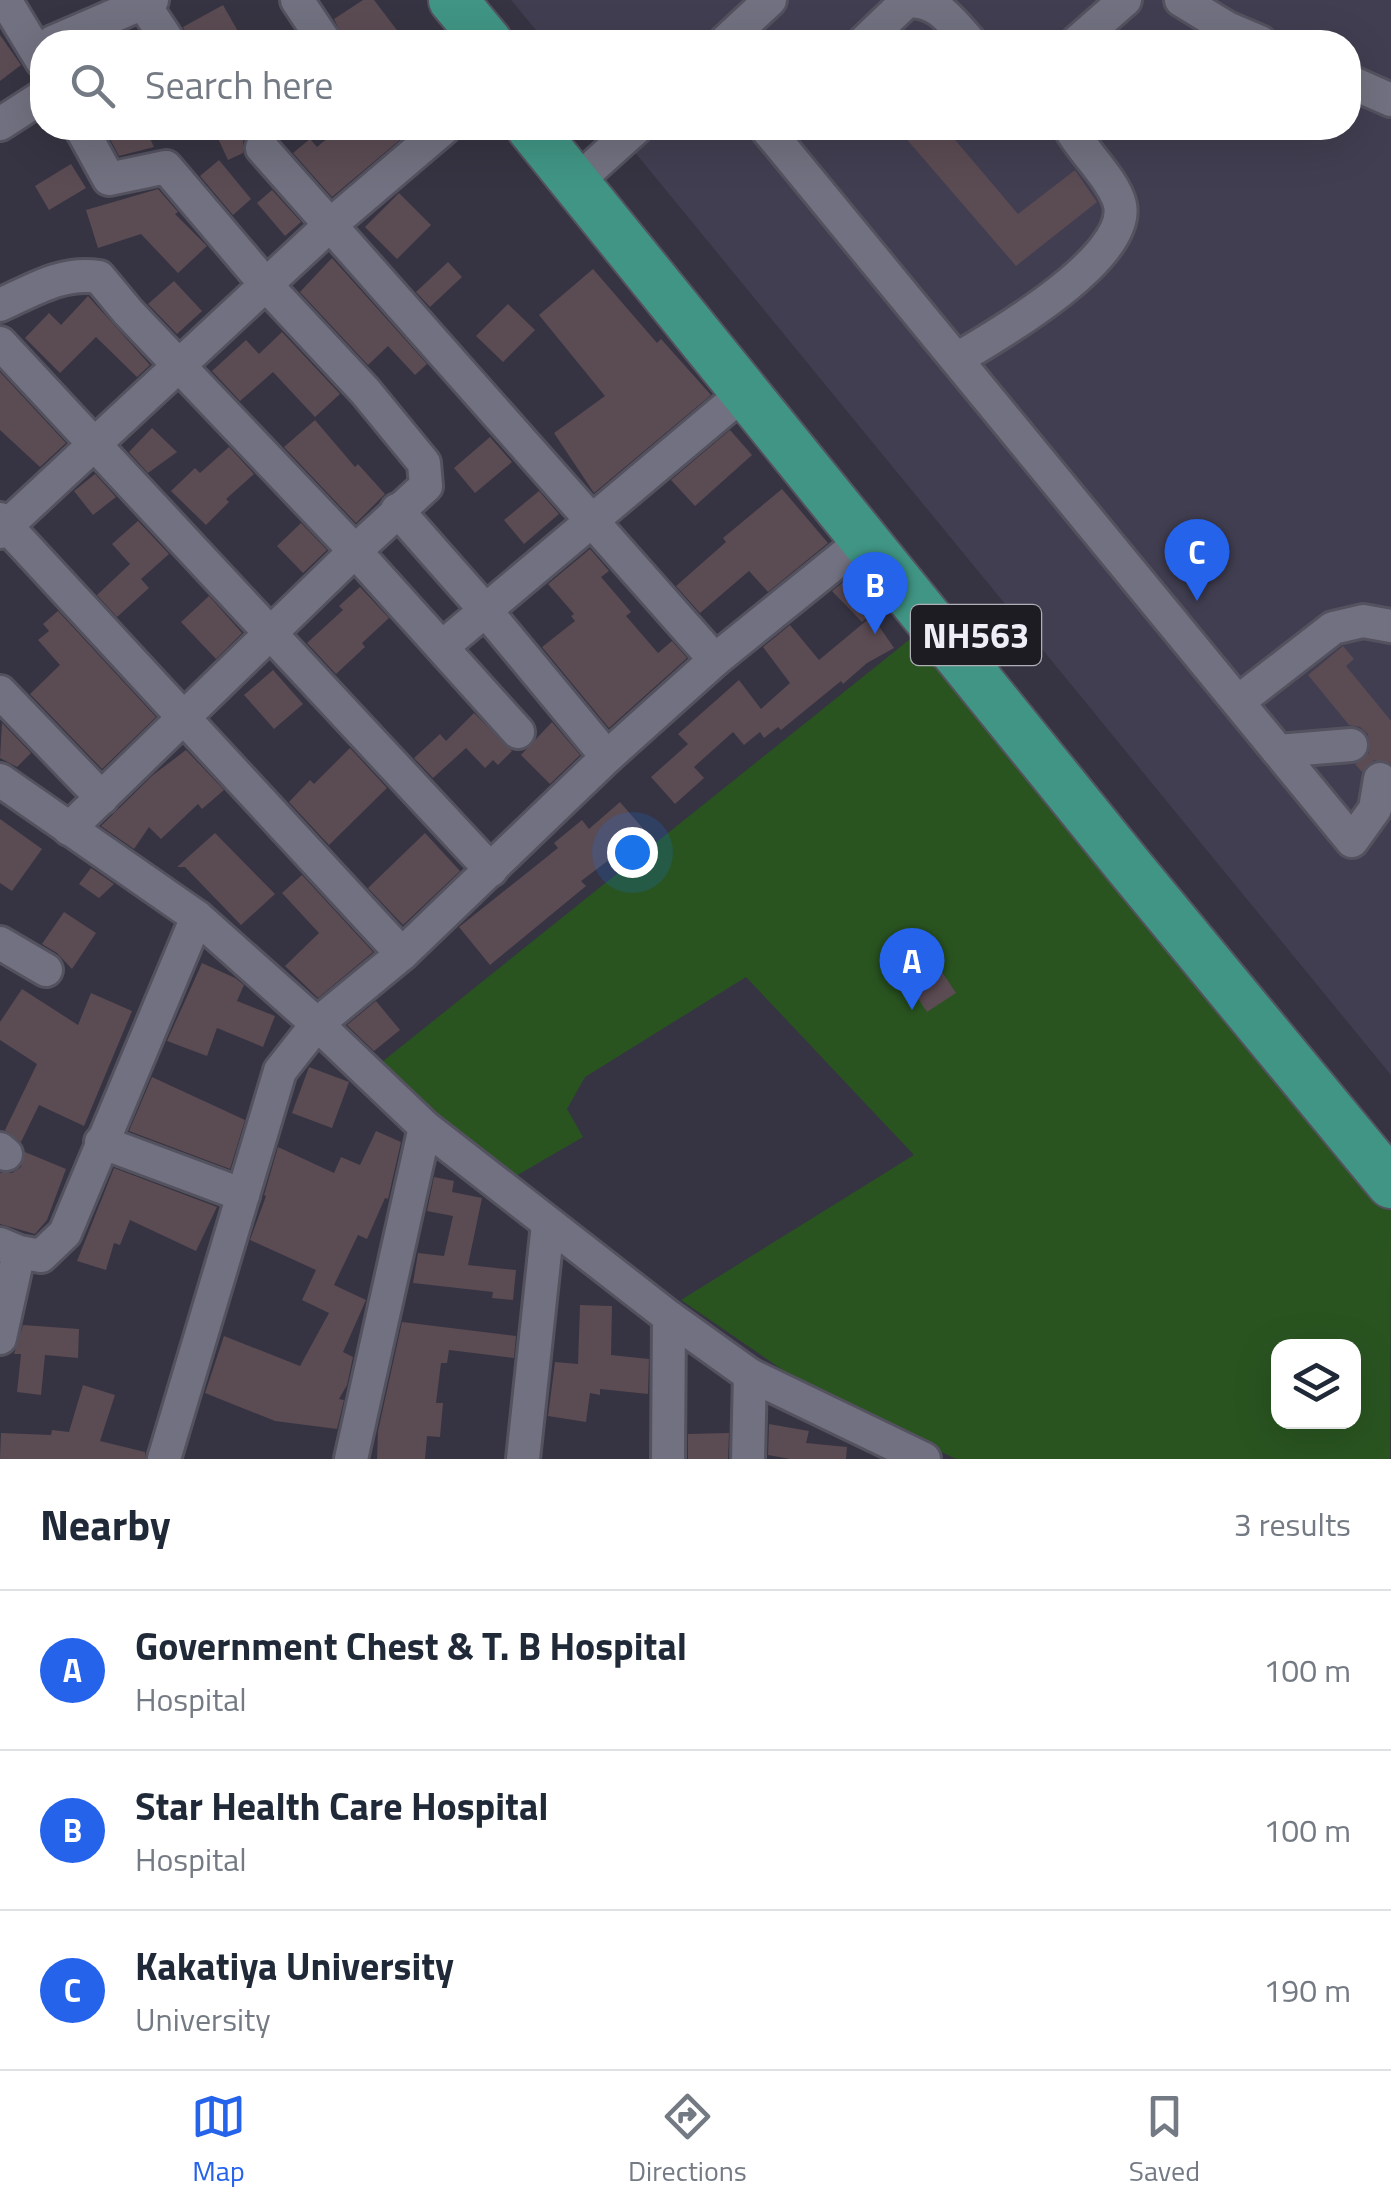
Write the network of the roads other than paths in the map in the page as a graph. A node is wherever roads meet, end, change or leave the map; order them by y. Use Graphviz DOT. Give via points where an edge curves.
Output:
graph roads {
  1 [pos="5,0"];
  2 [pos="297,0"];
  3 [pos="426,0"];
  4 [pos="453,0"];
  5 [pos="770,0"];
  6 [pos="1125,0"];
  7 [pos="1181,0"];
  8 [pos="147,2"];
  9 [pos="87,30"];
  10 [pos="162,30"];
  11 [pos="318,30"];
  12 [pos="451,30"];
  13 [pos="478,30"];
  14 [pos="738,30"];
  15 [pos="877,30"];
  16 [pos="960,30"];
  17 [pos="1090,30"];
  18 [pos="1232,30"];
  19 [pos="30,32"];
  20 [pos="1361,87"];
  21 [pos="1391,100"];
  22 [pos="30,105"];
  23 [pos="0,124"];
  24 [pos="88,140"];
  25 [pos="430,140"];
  26 [pos="545,140"];
  27 [pos="566,140"];
  28 [pos="623,140"];
  29 [pos="783,140"];
  30 [pos="1078,140"];
  31 [pos="262,148"];
  32 [pos="585,175"];
  33 [pos="329,226"];
  34 [pos="266,286"];
  35 [pos="0,305"];
  36 [pos="0,343"];
  37 [pos="957,359"];
  38 [pos="179,366"];
  39 [pos="746,391"];
  40 [pos="95,444"];
  41 [pos="397,510"];
  42 [pos="592,522"];
  43 [pos="2,526"];
  44 [pos="866,538"];
  45 [pos="355,550"];
  46 [pos="486,611"];
  47 [pos="1391,626"];
  48 [pos="270,630"];
  49 [pos="442,647"];
  50 [pos="716,660"];
  51 [pos="0,692"];
  52 [pos="1239,701"];
  53 [pos="182,718"];
  54 [pos="518,732"];
  55 [pos="1351,746"];
  56 [pos="1278,751"];
  57 [pos="607,758"];
  58 [pos="1380,779"];
  59 [pos="0,780"];
  60 [pos="102,798"];
  61 [pos="68,829"];
  62 [pos="491,870"];
  63 [pos="197,917"];
  64 [pos="0,943"];
  65 [pos="402,954"];
  66 [pos="46,970"];
  67 [pos="317,1024"];
  68 [pos="425,1127"];
  69 [pos="101,1142"];
  70 [pos="1391,1143"];
  71 [pos="1391,1184"];
  72 [pos="243,1196"];
  73 [pos="548,1224"];
  74 [pos="10,1248"];
  75 [pos="669,1317"];
  76 [pos="0,1338"];
  77 [pos="750,1375"];
  78 [pos="164,1459"];
  79 [pos="352,1459"];
  80 [pos="523,1459"];
  81 [pos="668,1459"];
  82 [pos="748,1459"];
  83 [pos="924,1459"];
  1 -- 19 [label="street"];
  2 -- 11 [label="street"];
  3 -- 12 [label="highway"];
  4 -- 13 [label="highway"];
  5 -- 14 [label="street"];
  6 -- 17 [label="street"];
  7 -- 18 [label="street"];
  8 -- 9 [label="street"];
  8 -- 10 [label="street"];
  15 -- 16 [label="street" via="907,1 923,0"];
  20 -- 21 [label="street"];
  22 -- 23 [label="street"];
  24 -- 34 [label="street" via="109,179 166,167"];
  25 -- 33 [label="street"];
  26 -- 32 [label="highway, NH563"];
  27 -- 32 [label="highway, NH563"];
  28 -- 32 [label="street"];
  29 -- 37 [label="street"];
  30 -- 37 [label="street" via="1120,204 1109,244 1049,302"];
  31 -- 33 [label="street"];
  32 -- 39 [label="highway, NH563"];
  32 -- 70 [label="highway, NH563"];
  33 -- 34 [label="street"];
  33 -- 42 [label="street"];
  34 -- 38 [label="street"];
  34 -- 41 [label="street" via="424,463 426,486"];
  35 -- 38 [label="street" via="54,280 99,277"];
  36 -- 40 [label="street"];
  37 -- 52 [label="street"];
  38 -- 40 [label="street"];
  38 -- 45 [label="street"];
  39 -- 42 [label="street"];
  39 -- 44 [label="highway, NH563"];
  40 -- 43 [label="street"];
  40 -- 48 [label="street"];
  41 -- 45 [label="street"];
  41 -- 46 [label="street"];
  42 -- 46 [label="street"];
  42 -- 50 [label="street"];
  43 -- 53 [label="street"];
  44 -- 50 [label="street"];
  44 -- 71 [label="highway, NH563"];
  45 -- 48 [label="street"];
  45 -- 49 [label="street"];
  46 -- 49 [label="street"];
  46 -- 57 [label="street"];
  47 -- 52 [label="street" via="1333,628"];
  48 -- 53 [label="street"];
  48 -- 62 [label="street"];
  49 -- 54 [label="street"];
  50 -- 57 [label="street"];
  51 -- 60 [label="street"];
  52 -- 56 [label="street"];
  53 -- 60 [label="street"];
  53 -- 65 [label="street"];
  55 -- 56 [label="street"];
  56 -- 58 [label="street" via="1352,841 1376,809"];
  57 -- 62 [label="street"];
  59 -- 61 [label="street"];
  60 -- 61 [label="street"];
  61 -- 63 [label="street"];
  62 -- 65 [label="street"];
  63 -- 67 [label="street"];
  63 -- 69 [label="street"];
  64 -- 66 [label="street"];
  65 -- 67 [label="street"];
  67 -- 68 [label="street"];
  67 -- 72 [label="street" via="280,1071"];
  68 -- 73 [label="street"];
  68 -- 79 [label="street"];
  69 -- 72 [label="street"];
  69 -- 74 [label="street" via="65,1232 41,1256"];
  72 -- 78 [label="street"];
  73 -- 75 [label="street"];
  73 -- 80 [label="street"];
  74 -- 76 [label="street"];
  75 -- 77 [label="street"];
  75 -- 81 [label="street"];
  77 -- 82 [label="street"];
  77 -- 83 [label="street"];
}
